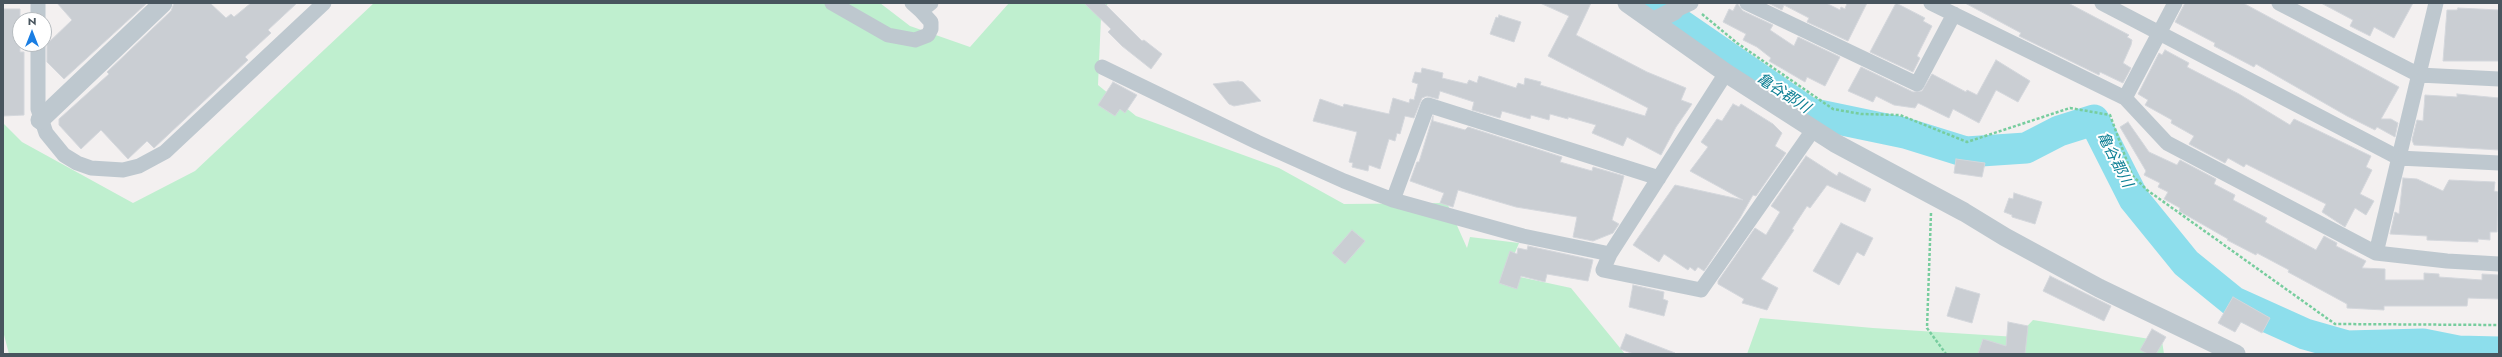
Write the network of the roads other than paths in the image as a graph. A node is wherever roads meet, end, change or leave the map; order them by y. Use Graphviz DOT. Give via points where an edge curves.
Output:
graph roads {
  1 [pos="163,3"];
  2 [pos="324,3"];
  3 [pos="832,3"];
  4 [pos="1627,3"];
  5 [pos="1747,3"];
  6 [pos="1931,3"];
  7 [pos="2102,3"];
  8 [pos="2175,3"];
  9 [pos="2278,3"];
  10 [pos="2436,3"];
  11 [pos="921,6"];
  12 [pos="1685,6"];
  13 [pos="1954,14"];
  14 [pos="1654,21"];
  15 [pos="2159,33"];
  16 [pos="38,52"];
  17 [pos="1102,67"];
  18 [pos="1726,73"];
  19 [pos="2419,75"];
  20 [pos="2499,79"];
  21 [pos="2125,98"];
  22 [pos="40,120"];
  23 [pos="1813,130"];
  24 [pos="2399,158"];
  25 [pos="2499,163"];
  26 [pos="1659,178"];
  27 [pos="1393,200"];
  28 [pos="2376,253"];
  29 [pos="1610,254"];
  30 [pos="2499,264"];
  31 [pos="2236,354"];
  1 -- 22 [label="street"];
  2 -- 22 [label="street" via="165,152 139,166 107,170 77,163 54,145"];
  3 -- 11 [label="street" via="888,35 915,40 928,35 931,29 931,22"];
  4 -- 14 [label="street"];
  5 -- 13 [label="street" via="1917,84"];
  6 -- 13 [label="street"];
  7 -- 15 [label="street"];
  8 -- 15 [label="street"];
  9 -- 19 [label="street"];
  10 -- 19 [label="street"];
  12 -- 14 [label="street"];
  13 -- 21 [label="street"];
  14 -- 18 [label="street"];
  15 -- 21 [label="street"];
  15 -- 24 [label="street"];
  16 -- 22 [label="street" via="37,98"];
  17 -- 27 [label="street" via="1257,142"];
  18 -- 23 [label="street"];
  18 -- 26 [label="street"];
  19 -- 20 [label="street"];
  19 -- 24 [label="street"];
  21 -- 28 [label="street" via="2167,143"];
  23 -- 29 [label="street" via="1700,290 1603,270"];
  23 -- 31 [label="street" via="2099,288"];
  24 -- 25 [label="street"];
  24 -- 28 [label="street"];
  26 -- 27 [label="street" via="1428,105"];
  26 -- 29 [label="street"];
  27 -- 29 [label="street" via="1523,236"];
  28 -- 30 [label="street"];
}
